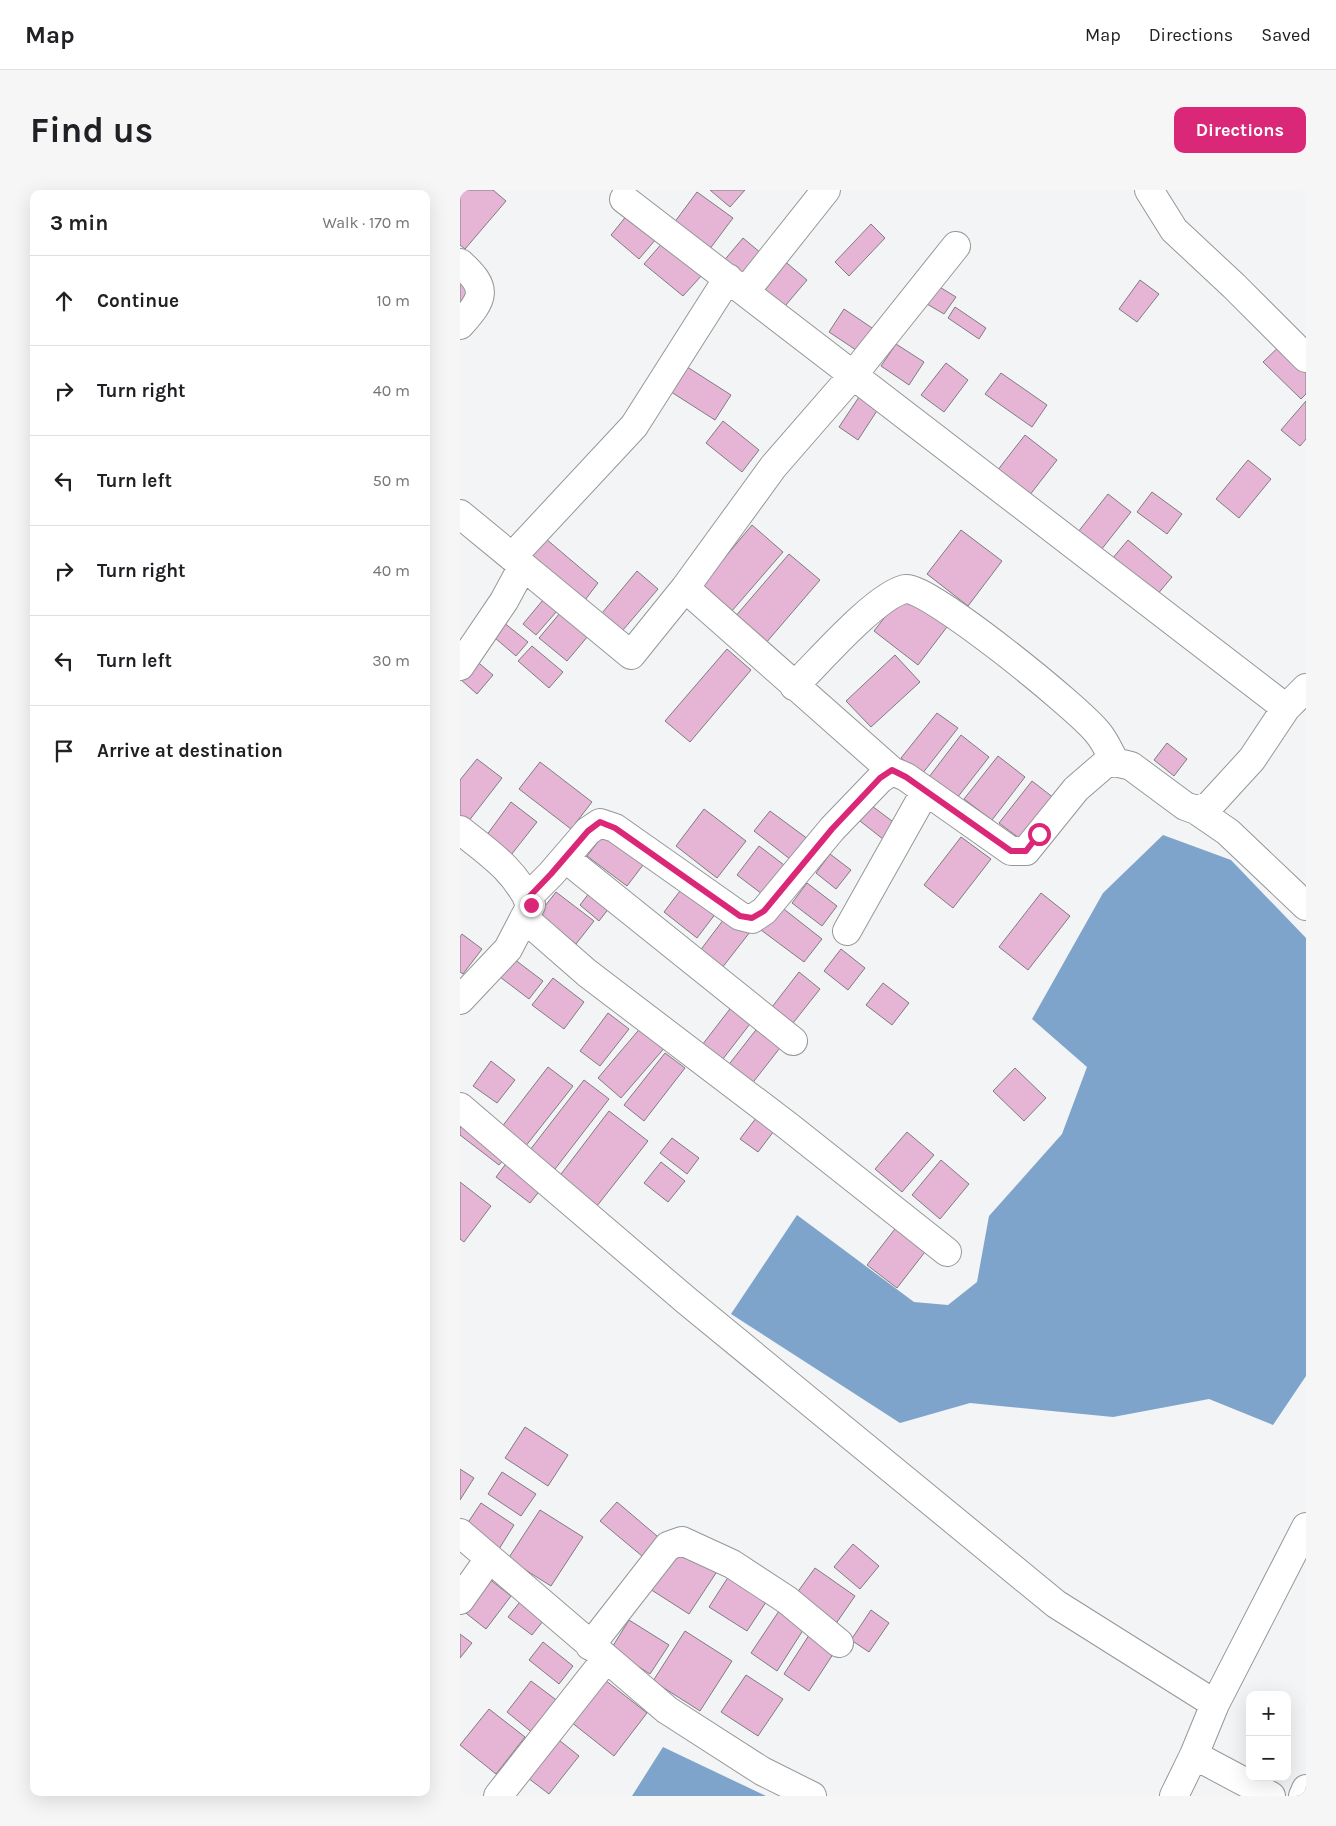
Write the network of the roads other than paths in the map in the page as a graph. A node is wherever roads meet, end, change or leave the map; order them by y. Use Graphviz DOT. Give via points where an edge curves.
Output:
graph roads {
  1 [pos="826,190"];
  2 [pos="1149,190"];
  3 [pos="624,199"];
  4 [pos="956,246"];
  5 [pos="460,262"];
  6 [pos="736,285"];
  7 [pos="460,325"];
  8 [pos="1306,358"];
  9 [pos="854,375"];
  10 [pos="460,514"];
  11 [pos="517,561"];
  12 [pos="684,588"];
  13 [pos="460,666"];
  14 [pos="794,686"];
  15 [pos="1306,688"];
  16 [pos="1286,708"];
  17 [pos="1115,762"];
  18 [pos="892,770"];
  19 [pos="926,792"];
  20 [pos="1196,810"];
  21 [pos="460,830"];
  22 [pos="565,858"];
  23 [pos="1306,906"];
  24 [pos="526,908"];
  25 [pos="847,931"];
  26 [pos="460,1000"];
  27 [pos="793,1041"];
  28 [pos="460,1107"];
  29 [pos="947,1252"];
  30 [pos="1306,1527"];
  31 [pos="460,1534"];
  32 [pos="489,1559"];
  33 [pos="460,1600"];
  34 [pos="839,1643"];
  35 [pos="598,1652"];
  36 [pos="1215,1704"];
  37 [pos="1194,1755"];
  38 [pos="1306,1789"];
  39 [pos="1268,1794"];
  40 [pos="498,1796"];
  41 [pos="812,1796"];
  42 [pos="1174,1796"];
  43 [pos="1303,1796"];
  1 -- 6 [label="street"];
  2 -- 8 [label="street" via="1174,230"];
  3 -- 6 [label="street"];
  4 -- 9 [label="street"];
  5 -- 7 [label="street" via="473,275 481,295"];
  6 -- 9 [label="street"];
  6 -- 11 [label="street" via="634,426"];
  9 -- 12 [label="street" via="773,467"];
  9 -- 16 [label="street"];
  10 -- 11 [label="street"];
  11 -- 12 [label="street" via="631,655"];
  11 -- 13 [label="street" via="504,602"];
  12 -- 14 [label="street"];
  14 -- 17 [label="street" via="868,612 894,592 908,588 928,597 976,630 1059,696 1098,732"];
  14 -- 18 [label="street"];
  15 -- 16 [label="street"];
  16 -- 20 [label="street" via="1252,759 1209,806"];
  17 -- 19 [label="street" via="1106,764 1076,789 1026,851 1011,851"];
  17 -- 20 [label="street" via="1131,766"];
  18 -- 19 [label="street"];
  18 -- 22 [label="street" via="880,778 832,829 764,911 752,918 740,916 615,828 600,822"];
  19 -- 25 [label="street"];
  20 -- 23 [label="street" via="1228,832"];
  21 -- 24 [label="street" via="504,866 524,889"];
  22 -- 24 [label="street"];
  22 -- 27 [label="street"];
  24 -- 26 [label="street" via="508,948"];
  24 -- 29 [label="street" via="587,973"];
  28 -- 36 [label="street" via="687,1301 1056,1604"];
  30 -- 36 [label="street"];
  31 -- 32 [label="street"];
  32 -- 33 [label="street"];
  32 -- 35 [label="street"];
  34 -- 35 [label="street" via="787,1600 732,1564 682,1541 668,1546"];
  35 -- 40 [label="street" via="552,1730"];
  35 -- 41 [label="street" via="667,1710 762,1771"];
  36 -- 37 [label="street"];
  37 -- 39 [label="street"];
  37 -- 42 [label="street"];
  38 -- 43 [label="street"];
}
